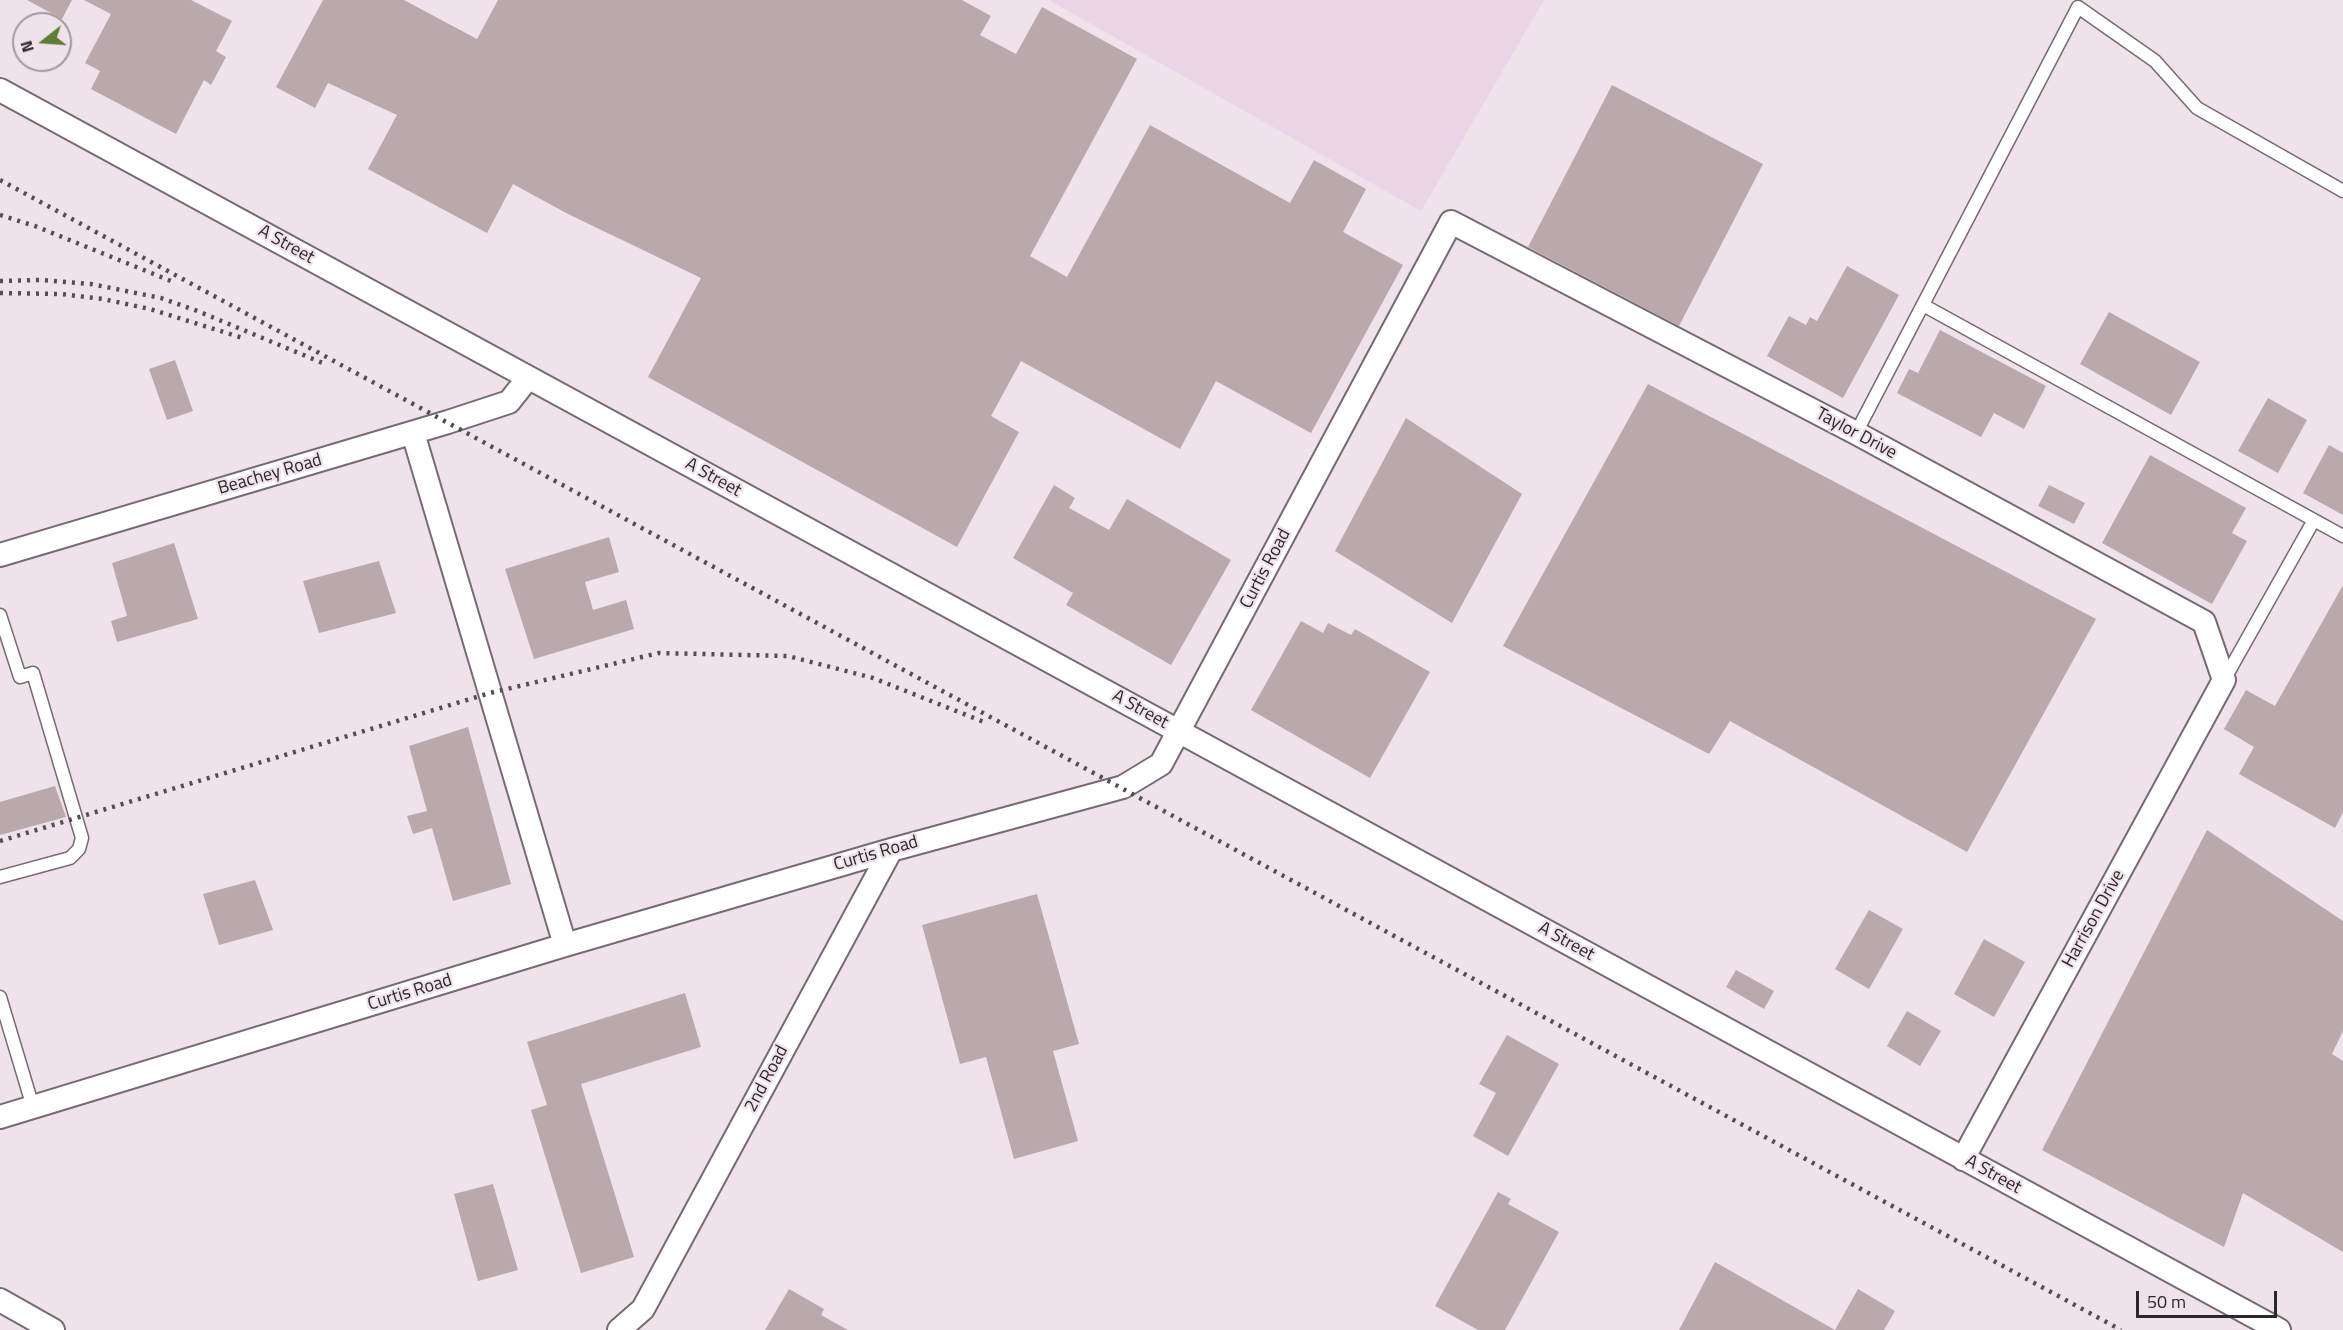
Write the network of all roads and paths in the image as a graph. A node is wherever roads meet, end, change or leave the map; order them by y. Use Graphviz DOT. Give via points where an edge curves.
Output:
graph roads {
  1 [pos="0,90"];
  2 [pos="2343,191"];
  3 [pos="1451,222"];
  4 [pos="1923,305"];
  5 [pos="528,378"];
  6 [pos="413,433"];
  7 [pos="1856,434"];
  8 [pos="2313,520"];
  9 [pos="2343,536"];
  10 [pos="0,555"];
  11 [pos="0,615"];
  12 [pos="2224,680"];
  13 [pos="1179,731"];
  14 [pos="891,850"];
  15 [pos="0,878"];
  16 [pos="565,945"];
  17 [pos="0,997"];
  18 [pos="33,1107"];
  19 [pos="0,1118"];
  20 [pos="1964,1159"];
  21 [pos="0,1300"];
  22 [pos="643,1309"];
  23 [pos="53,1330"];
  24 [pos="619,1330"];
  25 [pos="632,1330"];
  26 [pos="2279,1330"];
  1 -- 5 [label="street, A Street"];
  2 -- 4 [label="lane" via="2197,108 2155,62 2078,7"];
  3 -- 7 [label="street, Taylor Drive"];
  3 -- 13 [label="street, Curtis Road"];
  4 -- 7 [label="lane"];
  4 -- 8 [label="lane"];
  5 -- 6 [label="street, Beachey Road" via="508,402"];
  5 -- 13 [label="street, A Street"];
  6 -- 10 [label="street, Beachey Road"];
  6 -- 16 [label="street"];
  7 -- 12 [label="street, Taylor Drive" via="2204,622"];
  8 -- 9 [label="lane"];
  8 -- 12 [label="lane"];
  11 -- 15 [label="lane" via="20,677 33,673 82,838 79,849 70,858"];
  12 -- 20 [label="street, Harrison Drive"];
  13 -- 14 [label="street, Curtis Road" via="1161,764 1123,787"];
  13 -- 20 [label="street, A Street"];
  14 -- 16 [label="street, Curtis Road"];
  14 -- 22 [label="street, 2nd Road"];
  16 -- 18 [label="street, Curtis Road"];
  17 -- 18 [label="lane"];
  18 -- 19 [label="street, Curtis Road"];
  20 -- 26 [label="street, A Street"];
  21 -- 23 [label="street"];
  22 -- 24 [label="street, 2nd Road"];
  22 -- 25 [label="street, 2nd Road"];
}
